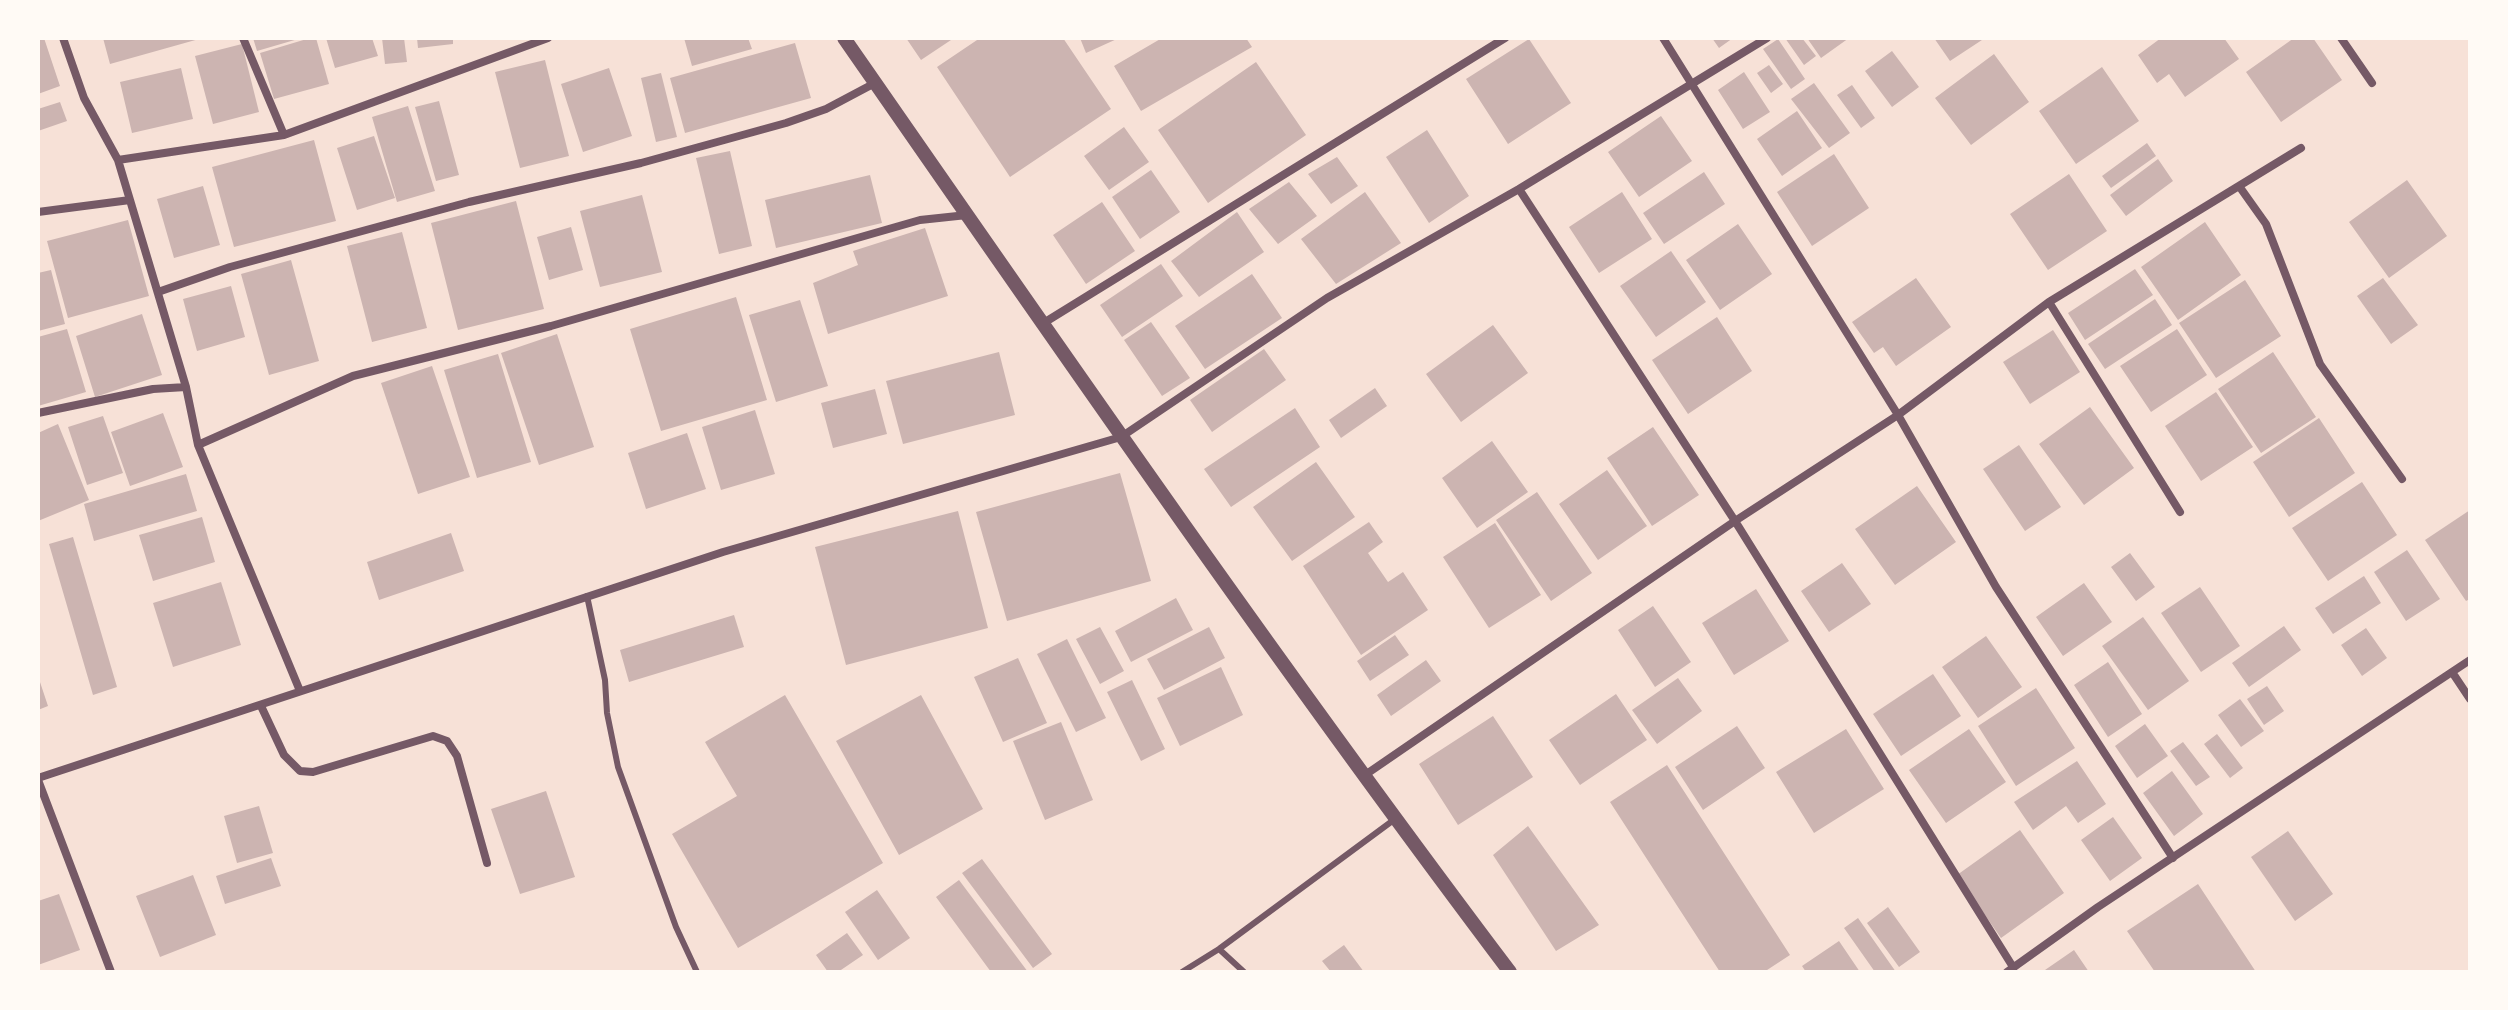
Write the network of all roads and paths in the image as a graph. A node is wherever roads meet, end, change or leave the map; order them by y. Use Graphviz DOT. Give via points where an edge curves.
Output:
graph roads {
  1 [pos="63,38"];
  2 [pos="243,38"];
  3 [pos="548,38"];
  4 [pos="844,38"];
  5 [pos="1505,38"];
  6 [pos="1663,38"];
  7 [pos="1767,38"];
  8 [pos="2341,38"];
  9 [pos="875,83"];
  10 [pos="1692,83"];
  11 [pos="2372,83"];
  12 [pos="284,135"];
  13 [pos="2301,148"];
  14 [pos="118,160"];
  15 [pos="2239,186"];
  16 [pos="1519,189"];
  17 [pos="130,200"];
  18 [pos="38,212"];
  19 [pos="967,215"];
  20 [pos="158,292"];
  21 [pos="2049,302"];
  22 [pos="1042,324"];
  23 [pos="186,387"];
  24 [pos="38,413"];
  25 [pos="1898,415"];
  26 [pos="1121,437"];
  27 [pos="198,445"];
  28 [pos="2402,479"];
  29 [pos="2180,512"];
  30 [pos="1735,521"];
  31 [pos="587,596"];
  32 [pos="2470,660"];
  33 [pos="2452,672"];
  34 [pos="300,691"];
  35 [pos="2470,699"];
  36 [pos="261,706"];
  37 [pos="1365,775"];
  38 [pos="38,779"];
  39 [pos="1395,819"];
  40 [pos="2173,858"];
  41 [pos="487,863"];
  42 [pos="1219,949"];
  43 [pos="2010,970"];
  44 [pos="111,972"];
  45 [pos="697,972"];
  46 [pos="1182,972"];
  47 [pos="1244,972"];
  48 [pos="1510,972"];
  1 -- 14 [label="street" via="84,98"];
  2 -- 12 [label="street"];
  3 -- 12 [label="street"];
  4 -- 9 [label="street"];
  5 -- 22 [label="street"];
  6 -- 10 [label="street"];
  7 -- 10 [label="street"];
  8 -- 11 [label="street"];
  9 -- 19 [label="street"];
  9 -- 20 [label="street" via="786,123 469,202"];
  10 -- 16 [label="street"];
  10 -- 25 [label="street"];
  12 -- 14 [label="street"];
  13 -- 15 [label="street"];
  14 -- 17 [label="street"];
  15 -- 21 [label="street"];
  15 -- 28 [label="street" via="2266,224 2320,364"];
  16 -- 26 [label="street" via="1327,298"];
  16 -- 30 [label="street"];
  17 -- 18 [label="street"];
  17 -- 20 [label="street"];
  19 -- 22 [label="street"];
  19 -- 27 [label="street" via="920,220 551,326 353,376"];
  20 -- 23 [label="street"];
  21 -- 25 [label="street"];
  21 -- 29 [label="street"];
  22 -- 26 [label="street"];
  23 -- 24 [label="street"];
  23 -- 27 [label="street"];
  25 -- 30 [label="street"];
  25 -- 40 [label="street" via="1996,587"];
  26 -- 31 [label="street"];
  26 -- 37 [label="street"];
  27 -- 34 [label="street"];
  30 -- 37 [label="street"];
  30 -- 43 [label="street"];
  31 -- 34 [label="street"];
  31 -- 45 [label="lane" via="618,767"];
  32 -- 33 [label="street"];
  33 -- 35 [label="street"];
  33 -- 40 [label="street"];
  34 -- 36 [label="street"];
  36 -- 38 [label="street"];
  36 -- 41 [label="street" via="284,755 300,771 313,772 433,736 447,741 457,756"];
  37 -- 39 [label="street"];
  38 -- 44 [label="street"];
  39 -- 42 [label="lane"];
  39 -- 48 [label="street"];
  40 -- 43 [label="street"];
  42 -- 46 [label="lane"];
  42 -- 47 [label="lane"];
}
